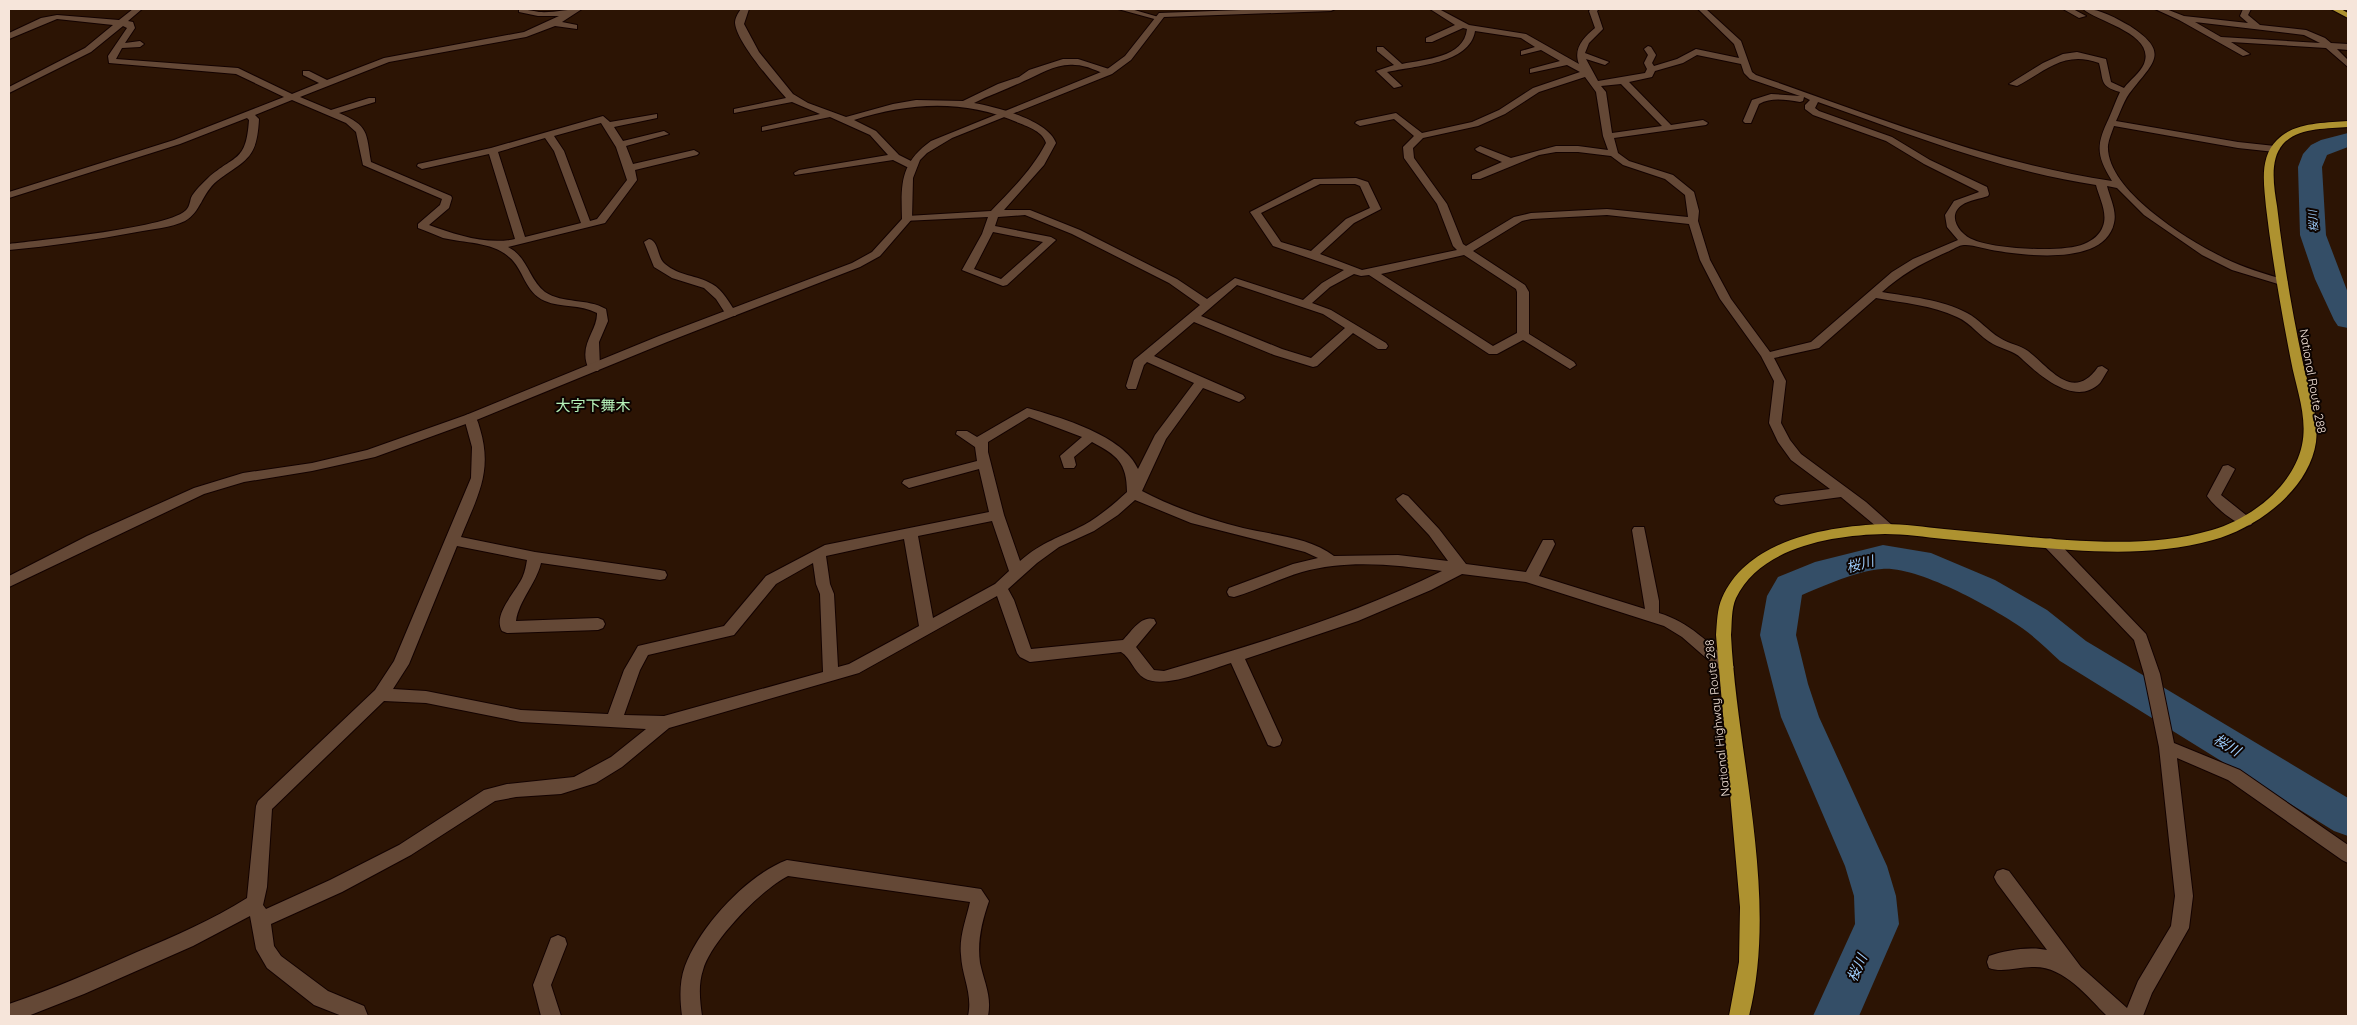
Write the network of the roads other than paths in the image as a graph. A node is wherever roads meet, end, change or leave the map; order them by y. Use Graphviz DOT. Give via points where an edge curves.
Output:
graph roads {
  1 [pos="138,9"];
  2 [pos="578,9"];
  3 [pos="745,9"];
  4 [pos="1122,9"];
  5 [pos="1331,9"];
  6 [pos="1434,9"];
  7 [pos="1595,9"];
  8 [pos="1702,9"];
  9 [pos="2067,9"];
  10 [pos="2159,9"];
  11 [pos="2246,9"];
  12 [pos="2335,9"];
  13 [pos="522,10"];
  14 [pos="1259,10"];
  15 [pos="2088,11"];
  16 [pos="570,14"];
  17 [pos="1161,14"];
  18 [pos="2348,16"];
  19 [pos="2182,18"];
  20 [pos="120,23"];
  21 [pos="554,23"];
  22 [pos="9,27"];
  23 [pos="574,27"];
  24 [pos="1467,27"];
  25 [pos="25,28"];
  26 [pos="2258,28"];
  27 [pos="9,36"];
  28 [pos="2220,39"];
  29 [pos="1429,40"];
  30 [pos="140,44"];
  31 [pos="119,46"];
  32 [pos="2327,46"];
  33 [pos="1543,47"];
  34 [pos="2348,47"];
  35 [pos="1380,49"];
  36 [pos="1648,49"];
  37 [pos="1524,53"];
  38 [pos="2246,54"];
  39 [pos="1581,55"];
  40 [pos="1568,62"];
  41 [pos="1605,62"];
  42 [pos="1745,62"];
  43 [pos="2348,64"];
  44 [pos="1400,66"];
  45 [pos="1651,69"];
  46 [pos="1533,71"];
  47 [pos="1109,72"];
  48 [pos="1586,73"];
  49 [pos="306,74"];
  50 [pos="1624,82"];
  51 [pos="325,83"];
  52 [pos="1596,84"];
  53 [pos="2014,84"];
  54 [pos="1397,86"];
  55 [pos="9,90"];
  56 [pos="2126,91"];
  57 [pos="289,96"];
  58 [pos="793,99"];
  59 [pos="1815,99"];
  60 [pos="372,100"];
  61 [pos="964,104"];
  62 [pos="737,111"];
  63 [pos="331,113"];
  64 [pos="1007,113"];
  65 [pos="247,114"];
  66 [pos="831,114"];
  67 [pos="654,116"];
  68 [pos="848,119"];
  69 [pos="1748,121"];
  70 [pos="1360,123"];
  71 [pos="1703,123"];
  72 [pos="2111,123"];
  73 [pos="2348,124"];
  74 [pos="609,125"];
  75 [pos="1669,128"];
  76 [pos="765,129"];
  77 [pos="664,134"];
  78 [pos="547,135"];
  79 [pos="1420,136"];
  80 [pos="1608,136"];
  81 [pos="1558,138"];
  82 [pos="620,145"];
  83 [pos="1570,148"];
  84 [pos="1480,149"];
  85 [pos="2275,149"];
  86 [pos="493,150"];
  87 [pos="694,153"];
  88 [pos="1614,154"];
  89 [pos="895,157"];
  90 [pos="1511,162"];
  91 [pos="911,164"];
  92 [pos="422,166"];
  93 [pos="630,168"];
  94 [pos="799,173"];
  95 [pos="200,174"];
  96 [pos="1476,177"];
  97 [pos="212,180"];
  98 [pos="2101,184"];
  99 [pos="2118,186"];
  100 [pos="9,195"];
  101 [pos="994,214"];
  102 [pos="907,218"];
  103 [pos="1693,221"];
  104 [pos="587,226"];
  105 [pos="989,228"];
  106 [pos="521,241"];
  107 [pos="1964,241"];
  108 [pos="649,242"];
  109 [pos="498,246"];
  110 [pos="9,247"];
  111 [pos="1466,251"];
  112 [pos="1312,255"];
  113 [pos="1352,270"];
  114 [pos="1370,272"];
  115 [pos="2282,282"];
  116 [pos="1874,294"];
  117 [pos="1306,303"];
  118 [pos="1207,305"];
  119 [pos="731,314"];
  120 [pos="1193,317"];
  121 [pos="1352,328"];
  122 [pos="1523,335"];
  123 [pos="1382,346"];
  124 [pos="1768,356"];
  125 [pos="1146,357"];
  126 [pos="1570,365"];
  127 [pos="594,368"];
  128 [pos="2102,370"];
  129 [pos="1200,382"];
  130 [pos="1132,386"];
  131 [pos="1238,398"];
  132 [pos="470,418"];
  133 [pos="962,434"];
  134 [pos="1091,437"];
  135 [pos="982,445"];
  136 [pos="984,463"];
  137 [pos="1069,465"];
  138 [pos="2228,469"];
  139 [pos="909,483"];
  140 [pos="1842,492"];
  141 [pos="1134,493"];
  142 [pos="1403,499"];
  143 [pos="1780,500"];
  144 [pos="997,515"];
  145 [pos="2246,522"];
  146 [pos="1888,529"];
  147 [pos="1639,530"];
  148 [pos="910,533"];
  149 [pos="453,540"];
  150 [pos="2050,543"];
  151 [pos="1548,544"];
  152 [pos="819,553"];
  153 [pos="536,557"];
  154 [pos="1331,562"];
  155 [pos="1462,568"];
  156 [pos="1017,572"];
  157 [pos="660,575"];
  158 [pos="1530,578"];
  159 [pos="9,582"];
  160 [pos="1000,588"];
  161 [pos="1234,592"];
  162 [pos="1652,616"];
  163 [pos="1149,623"];
  164 [pos="598,624"];
  165 [pos="927,628"];
  166 [pos="1126,647"];
  167 [pos="1236,656"];
  168 [pos="1726,667"];
  169 [pos="831,676"];
  170 [pos="381,694"];
  171 [pos="614,719"];
  172 [pos="664,723"];
  173 [pos="1274,740"];
  174 [pos="2166,745"];
  175 [pos="2348,855"];
  176 [pos="2003,877"];
  177 [pos="258,911"];
  178 [pos="558,944"];
  179 [pos="1996,962"];
  180 [pos="2079,978"];
  181 [pos="9,1013"];
  182 [pos="358,1016"];
  183 [pos="551,1016"];
  184 [pos="692,1016"];
  185 [pos="978,1016"];
  186 [pos="1739,1016"];
  187 [pos="2120,1016"];
  188 [pos="2133,1016"];
  1 -- 20 [label="street"];
  2 -- 16 [label="street"];
  3 -- 58 [label="street" via="739,18 745,38"];
  4 -- 17 [label="street"];
  5 -- 14 [label="street"];
  6 -- 24 [label="street"];
  7 -- 39 [label="street" via="1599,29 1585,42"];
  8 -- 42 [label="street" via="1738,43"];
  9 -- 15 [label="street"];
  10 -- 19 [label="street"];
  11 -- 26 [label="street" via="2244,16"];
  12 -- 18 [label="highway"];
  13 -- 16 [label="street" via="538,14"];
  14 -- 17 [label="street"];
  15 -- 56 [label="street" via="2127,29 2147,43 2150,61"];
  16 -- 21 [label="street"];
  17 -- 47 [label="street" via="1128,58"];
  19 -- 26 [label="street"];
  19 -- 28 [label="street"];
  20 -- 25 [label="street" via="56,17"];
  20 -- 31 [label="street" via="130,24 131,28"];
  20 -- 55 [label="street" via="88,50"];
  21 -- 23 [label="street"];
  21 -- 51 [label="street" via="518,36 399,56"];
  22 -- 25 [label="street"];
  24 -- 29 [label="street"];
  24 -- 33 [label="street" via="1523,36"];
  24 -- 44 [label="street" via="1470,40 1459,51 1444,59"];
  25 -- 27 [label="street"];
  26 -- 32 [label="street" via="2306,33"];
  28 -- 32 [label="street"];
  28 -- 38 [label="street"];
  30 -- 31 [label="street"];
  31 -- 57 [label="street" via="112,61 238,72"];
  32 -- 34 [label="street"];
  32 -- 43 [label="street"];
  33 -- 37 [label="street"];
  33 -- 40 [label="street"];
  35 -- 44 [label="street"];
  36 -- 45 [label="street" via="1652,55 1648,63"];
  39 -- 41 [label="street"];
  39 -- 48 [label="street"];
  40 -- 46 [label="street"];
  40 -- 48 [label="street"];
  42 -- 45 [label="street" via="1696,52 1680,61"];
  42 -- 59 [label="street" via="1748,73 1753,77"];
  44 -- 54 [label="street" via="1380,71"];
  45 -- 50 [label="street" via="1649,75"];
  47 -- 61 [label="street" via="1078,62 1063,62 1032,72"];
  47 -- 64 [label="street"];
  48 -- 52 [label="street"];
  48 -- 79 [label="street" via="1536,90 1475,124"];
  49 -- 51 [label="street"];
  50 -- 52 [label="street"];
  50 -- 75 [label="street"];
  51 -- 57 [label="street"];
  52 -- 80 [label="street" via="1601,92"];
  53 -- 56 [label="street" via="2075,53 2103,61 2106,83"];
  56 -- 72 [label="street"];
  57 -- 63 [label="street"];
  57 -- 65 [label="street"];
  58 -- 62 [label="street"];
  58 -- 66 [label="street"];
  59 -- 69 [label="street" via="1774,96 1760,99 1755,102"];
  59 -- 98 [label="street" via="1960,148"];
  59 -- 107 [label="street" via="1810,109 1816,113 1889,138 1927,162 1983,189 1984,194 1958,204 1950,212 1952,228"];
  60 -- 63 [label="street"];
  61 -- 64 [label="street"];
  61 -- 68 [label="street" via="932,101 880,108"];
  63 -- 109 [label="street" via="361,131 366,163 447,198 441,212 422,226 446,235"];
  64 -- 91 [label="street" via="933,143"];
  64 -- 101 [label="street" via="1044,132 1051,143 1029,178"];
  65 -- 97 [label="street" via="254,119 251,145 244,158"];
  65 -- 100 [label="street" via="177,142 101,162"];
  66 -- 68 [label="street"];
  66 -- 76 [label="street"];
  67 -- 74 [label="street"];
  68 -- 89 [label="street" via="874,134"];
  70 -- 79 [label="street" via="1396,116"];
  71 -- 75 [label="street"];
  72 -- 85 [label="street"];
  72 -- 99 [label="street" via="2103,146 2108,171"];
  73 -- 85 [label="highway" via="2299,131 2285,138"];
  74 -- 78 [label="street" via="603,118"];
  74 -- 82 [label="street"];
  75 -- 80 [label="street"];
  77 -- 82 [label="street"];
  78 -- 86 [label="street"];
  78 -- 104 [label="street" via="559,151"];
  79 -- 111 [label="street" via="1408,147 1409,158 1436,194 1458,246"];
  80 -- 88 [label="street"];
  81 -- 83 [label="street"];
  82 -- 93 [label="street"];
  83 -- 88 [label="street"];
  83 -- 90 [label="street" via="1545,151"];
  84 -- 90 [label="street"];
  85 -- 115 [label="highway, National Route 288" via="2270,165 2270,191"];
  86 -- 92 [label="street"];
  86 -- 106 [label="street"];
  87 -- 93 [label="street"];
  88 -- 103 [label="street" via="1626,163 1659,173 1684,188 1692,199"];
  89 -- 91 [label="street"];
  89 -- 94 [label="street"];
  90 -- 96 [label="street"];
  91 -- 102 [label="street" via="907,174"];
  93 -- 104 [label="street" via="632,180 601,221"];
  95 -- 97 [label="street"];
  97 -- 110 [label="street" via="197,197 192,211 180,219 102,235"];
  98 -- 99 [label="street"];
  98 -- 107 [label="street" via="2109,224 2101,240 2088,247 2068,252 2029,251"];
  99 -- 115 [label="street" via="2205,253 2236,268"];
  101 -- 102 [label="street"];
  101 -- 105 [label="street"];
  101 -- 118 [label="street" via="1026,212 1051,220 1173,281"];
  102 -- 119 [label="street" via="898,233 876,254 856,265"];
  103 -- 111 [label="street" via="1608,212 1531,216 1518,219"];
  103 -- 124 [label="street" via="1705,260 1717,284"];
  104 -- 106 [label="street"];
  105 -- 105 [label="street" via="968,270 1003,283 1051,240"];
  106 -- 109 [label="street"];
  107 -- 116 [label="street" via="1917,261"];
  108 -- 119 [label="street" via="658,265 676,276 708,286"];
  109 -- 127 [label="street" via="515,255 529,280 543,296 602,311 603,321 592,344"];
  111 -- 114 [label="street"];
  111 -- 122 [label="street" via="1521,287"];
  112 -- 112 [label="street" via="1350,221 1376,209 1364,184 1318,181 1255,212 1277,244"];
  112 -- 113 [label="street"];
  113 -- 114 [label="street"];
  113 -- 117 [label="street" via="1326,285"];
  114 -- 122 [label="street" via="1494,351"];
  115 -- 145 [label="highway, National Route 288" via="2310,442 2306,458 2284,492 2271,506"];
  116 -- 124 [label="street" via="1815,345"];
  116 -- 128 [label="street" via="1961,315 1997,341 2024,354 2052,377 2079,389 2097,381"];
  117 -- 118 [label="street" via="1235,281"];
  117 -- 121 [label="street" via="1336,316"];
  118 -- 120 [label="street"];
  119 -- 127 [label="street"];
  120 -- 121 [label="street" via="1313,363"];
  120 -- 125 [label="street"];
  121 -- 123 [label="street"];
  122 -- 126 [label="street"];
  124 -- 140 [label="street" via="1780,381 1775,422 1784,442 1796,457"];
  125 -- 129 [label="street"];
  125 -- 130 [label="street" via="1138,363"];
  127 -- 132 [label="street"];
  129 -- 131 [label="street"];
  129 -- 141 [label="street" via="1160,438"];
  132 -- 149 [label="street" via="478,447 478,478"];
  132 -- 159 [label="street" via="370,454 243,478 199,491"];
  133 -- 135 [label="street"];
  134 -- 135 [label="street" via="1027,412 982,440"];
  134 -- 137 [label="street" via="1067,456"];
  134 -- 141 [label="street" via="1110,447 1131,466"];
  135 -- 136 [label="street"];
  136 -- 139 [label="street"];
  136 -- 144 [label="street"];
  138 -- 145 [label="street" via="2214,496"];
  140 -- 143 [label="street"];
  140 -- 146 [label="street"];
  141 -- 154 [label="street" via="1183,515 1308,548"];
  141 -- 156 [label="street" via="1100,522 1054,543"];
  142 -- 155 [label="street"];
  144 -- 148 [label="street"];
  144 -- 156 [label="street"];
  145 -- 150 [label="highway, National Route 288" via="2214,534 2163,544 2095,546"];
  146 -- 150 [label="highway, National Route 288"];
  146 -- 168 [label="highway, National Highway Route 288" via="1837,533 1796,543 1745,575 1728,598 1724,613"];
  147 -- 162 [label="street"];
  148 -- 152 [label="street" via="837,546"];
  148 -- 165 [label="street"];
  149 -- 153 [label="street"];
  149 -- 170 [label="street" via="401,664"];
  150 -- 174 [label="street" via="2141,638 2152,674"];
  151 -- 158 [label="street"];
  152 -- 169 [label="street" via="827,594"];
  152 -- 171 [label="street" via="771,580 729,632 643,650"];
  153 -- 157 [label="street"];
  153 -- 164 [label="street" via="530,578 510,611 507,627"];
  154 -- 155 [label="street" via="1389,560"];
  154 -- 161 [label="street" via="1298,568"];
  155 -- 158 [label="street"];
  155 -- 167 [label="street" via="1379,608"];
  156 -- 160 [label="street"];
  158 -- 162 [label="street"];
  160 -- 165 [label="street"];
  160 -- 166 [label="street" via="1025,653 1030,656"];
  162 -- 168 [label="street" via="1687,633"];
  163 -- 166 [label="street"];
  165 -- 169 [label="street" via="854,669"];
  166 -- 167 [label="street" via="1154,678"];
  167 -- 173 [label="street"];
  168 -- 186 [label="highway, National Highway Route 288" via="1750,906 1746,994"];
  169 -- 172 [label="street"];
  170 -- 171 [label="street" via="426,697 521,716"];
  170 -- 177 [label="street" via="264,806"];
  171 -- 172 [label="street"];
  172 -- 177 [label="street" via="628,753 590,778 562,787 505,790 490,796 405,850 336,886"];
  174 -- 175 [label="street" via="2234,775"];
  174 -- 188 [label="street" via="2184,896 2180,928 2145,987"];
  176 -- 180 [label="street"];
  177 -- 181 [label="street" via="235,916 100,978"];
  177 -- 182 [label="street" via="265,949 274,962 320,998"];
  178 -- 183 [label="street" via="542,985"];
  179 -- 180 [label="street" via="2043,958 2058,962"];
  180 -- 187 [label="street"];
  184 -- 185 [label="street" via="692,974 706,943 748,895 777,871 787,868 975,896 980,901 972,924 970,961 981,993"];
}
